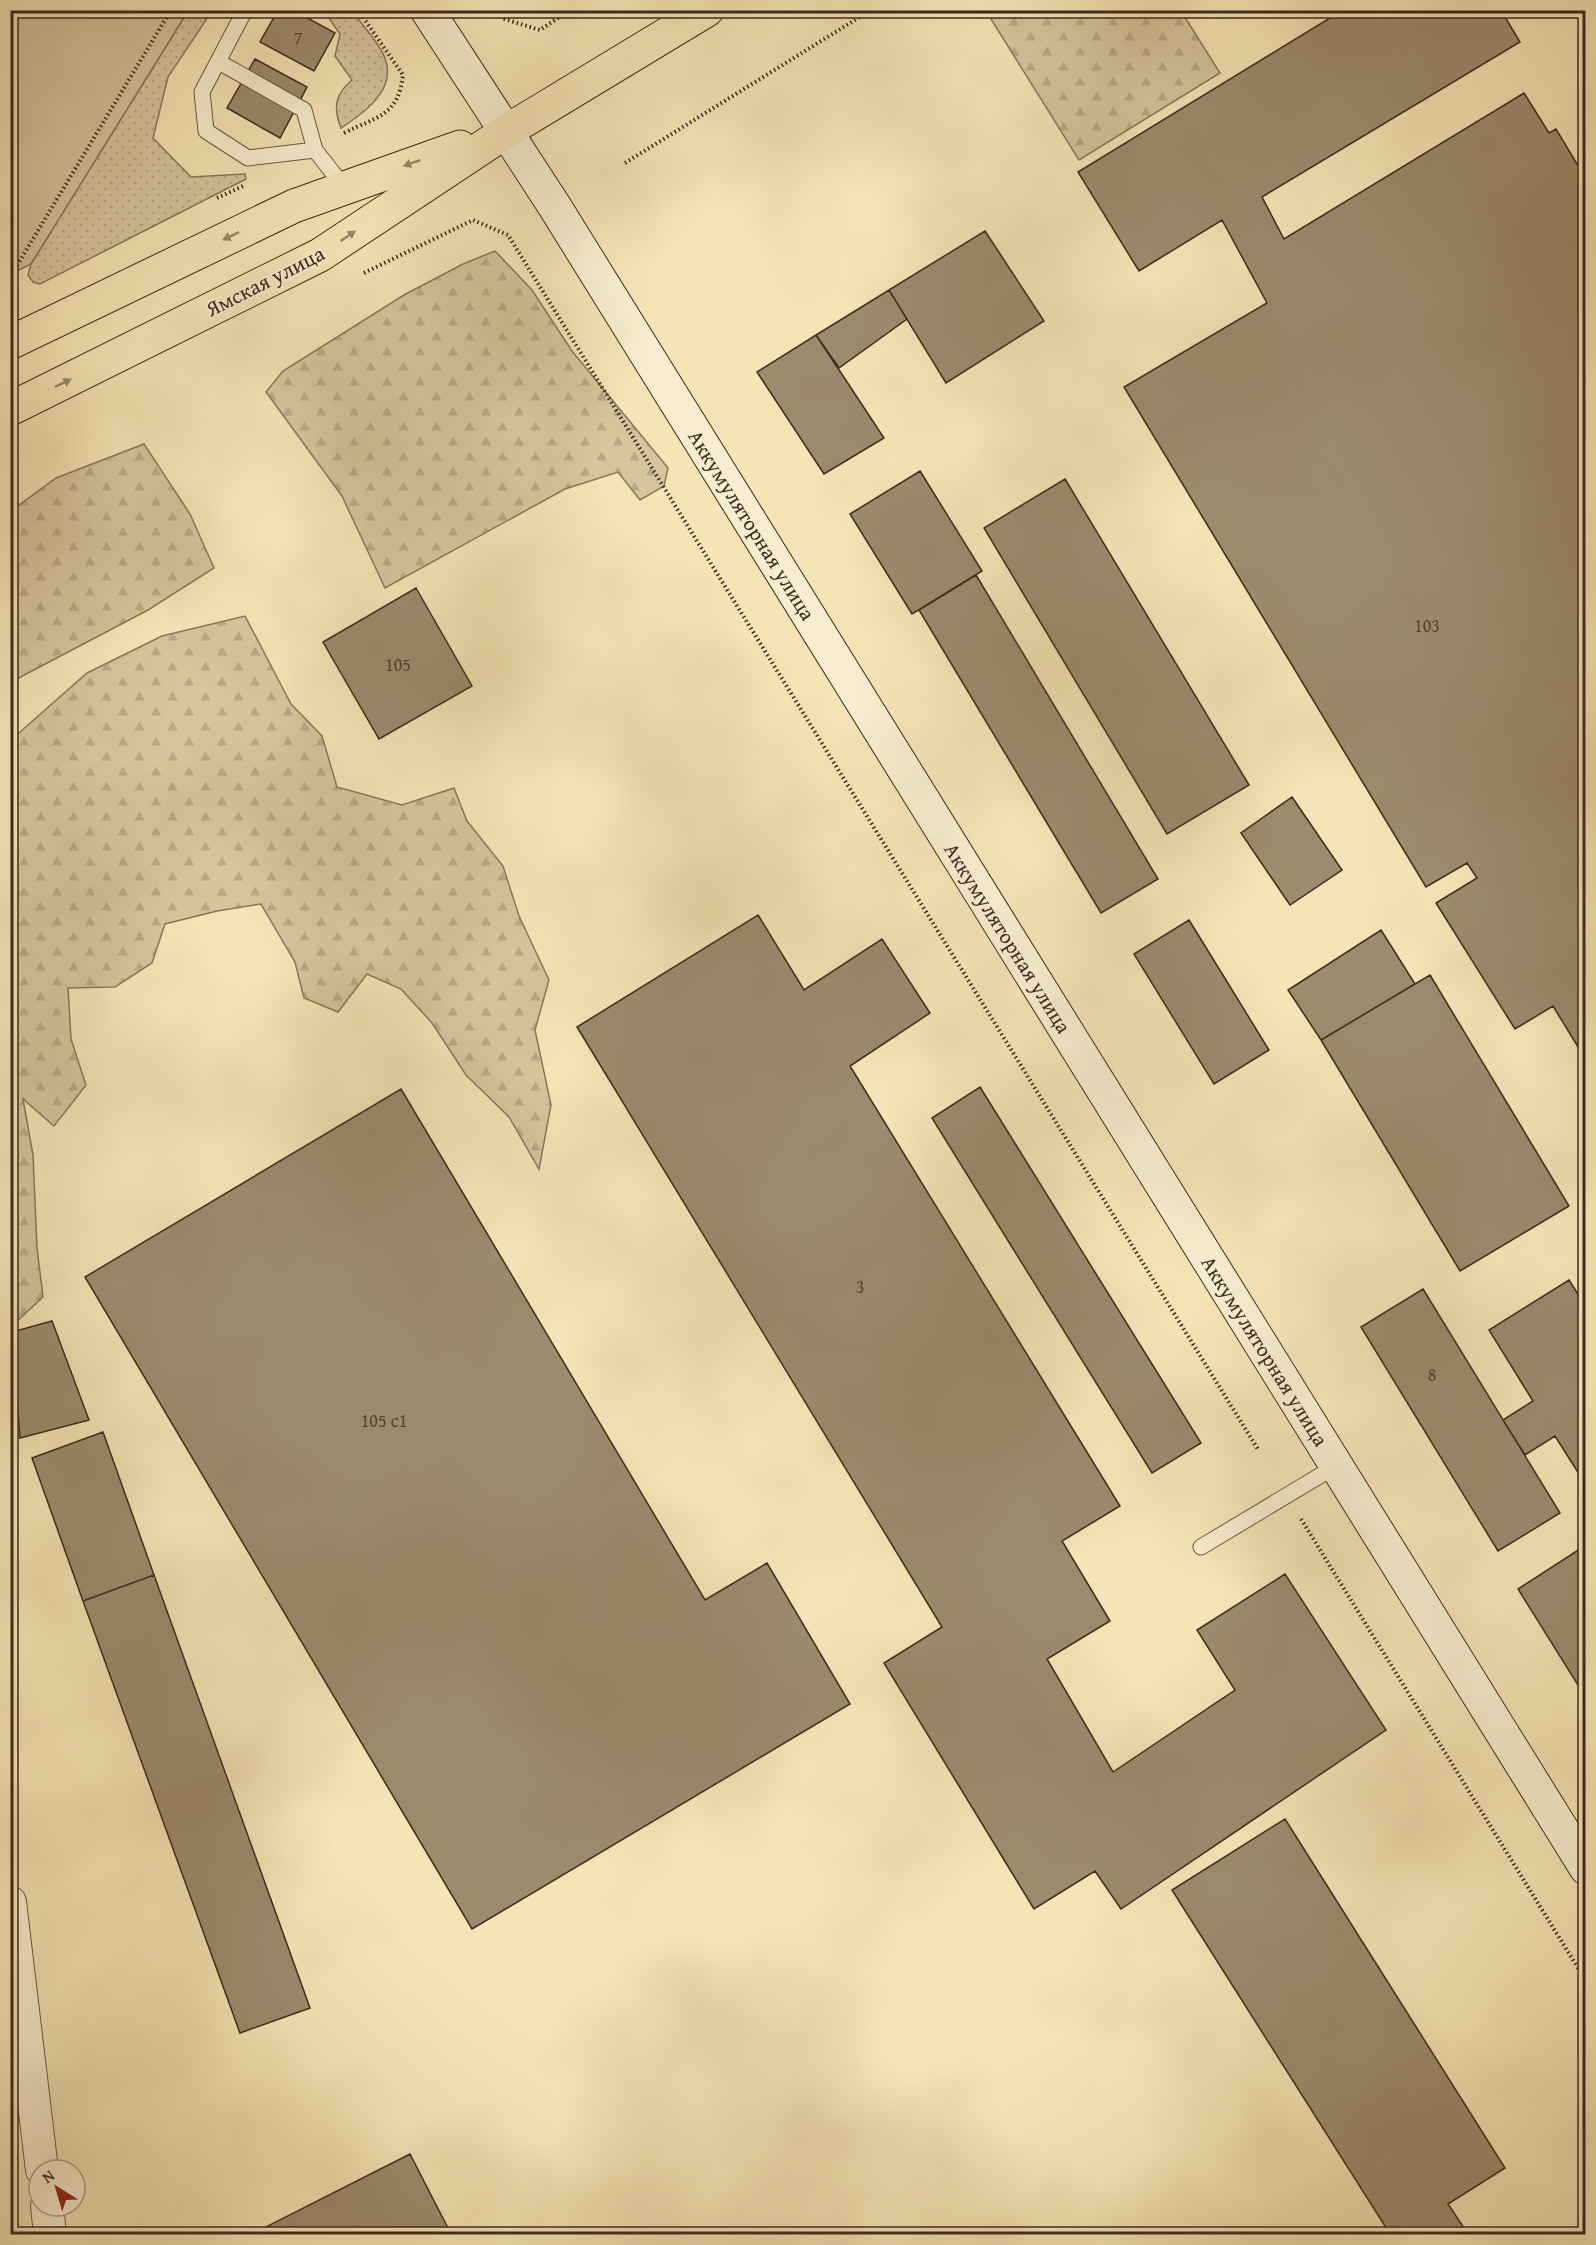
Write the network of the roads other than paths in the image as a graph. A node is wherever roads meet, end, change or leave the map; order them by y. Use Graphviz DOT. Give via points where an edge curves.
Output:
graph roads {
  1 [pos="245,10"];
  2 [pos="427,10"];
  3 [pos="707,10"];
  4 [pos="219,62"];
  5 [pos="507,131"];
  6 [pos="315,150"];
  7 [pos="344,186"];
  8 [pos="10,343"];
  9 [pos="10,409"];
  10 [pos="1336,1466"];
  11 [pos="1201,1547"];
  12 [pos="1586,1868"];
  13 [pos="10,1902"];
  14 [pos="41,2158"];
  15 [pos="48,2218"];
  16 [pos="50,2235"];
  1 -- 4 [label="lane"];
  2 -- 5 [label="street, Аккумуляторная улица"];
  3 -- 5 [label="main road, Ямская улица"];
  4 -- 6 [label="lane" via="304,110"];
  4 -- 6 [label="lane" via="202,92 206,131 248,158"];
  5 -- 7 [label="main road, Ямская улица, one-way"];
  9 -- 5 [label="main road, Ямская улица, one-way" via="320,255"];
  5 -- 10 [label="street, Аккумуляторная улица"];
  6 -- 7 [label="lane"];
  7 -- 8 [label="main road, Ямская улица, one-way" via="294,206"];
  10 -- 11 [label="lane"];
  10 -- 12 [label="street, Аккумуляторная улица"];
  13 -- 14 [label="street"];
  15 -- 16 [label="street"];
}
